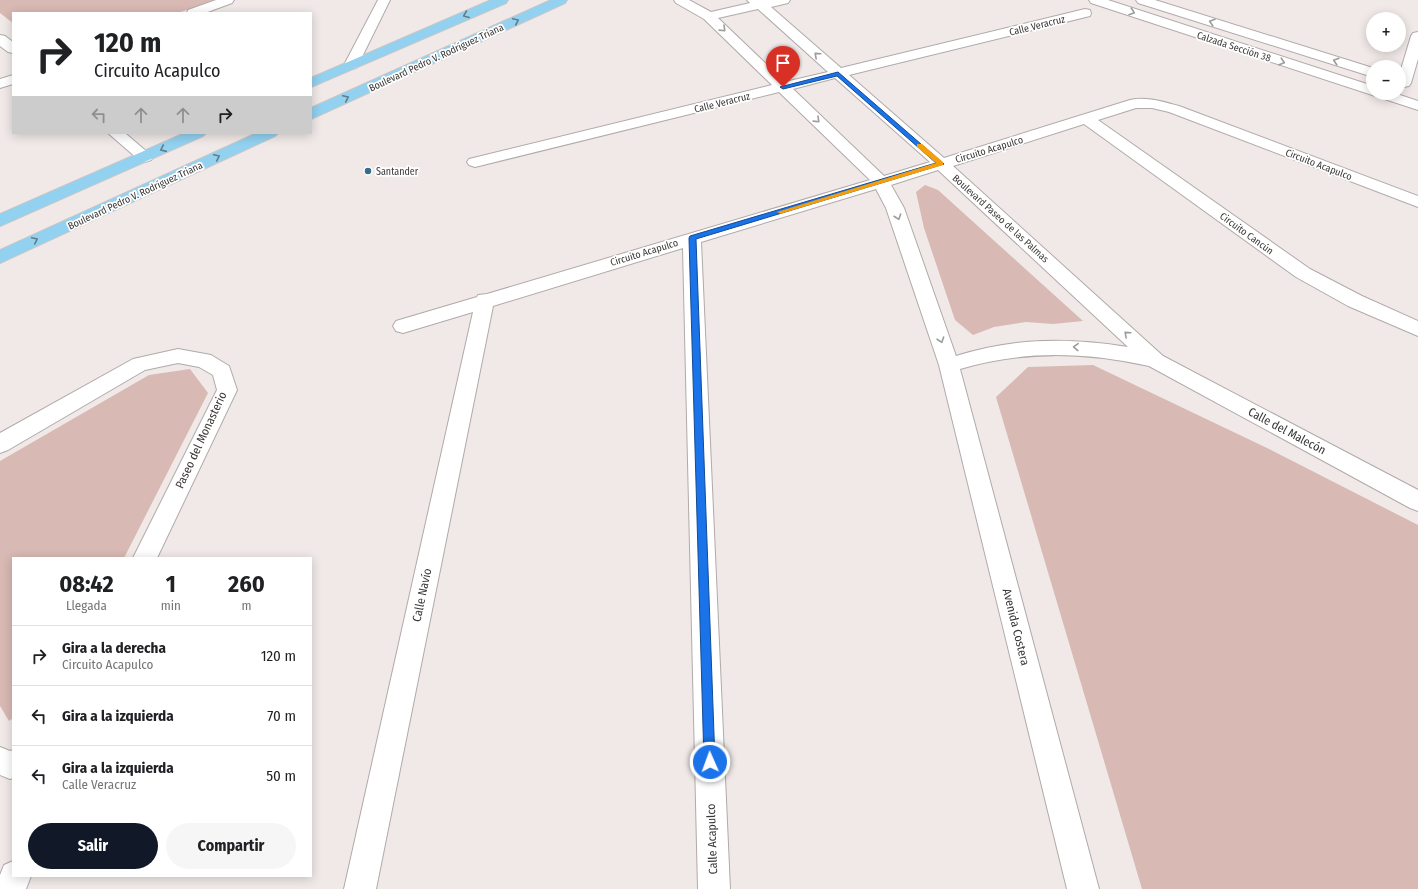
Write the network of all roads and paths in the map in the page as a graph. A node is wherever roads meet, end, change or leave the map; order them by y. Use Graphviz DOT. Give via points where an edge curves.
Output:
graph roads {
  1 [pos="228,0"];
  2 [pos="384,0"];
  3 [pos="502,0"];
  4 [pos="561,0"];
  5 [pos="680,0"];
  6 [pos="784,0"];
  7 [pos="1095,0"];
  8 [pos="1142,0"];
  9 [pos="1187,0"];
  10 [pos="757,2"];
  11 [pos="1174,10"];
  12 [pos="196,12"];
  13 [pos="1085,13"];
  14 [pos="709,16"];
  15 [pos="1160,22"];
  16 [pos="1418,36"];
  17 [pos="0,39"];
  18 [pos="12,48"];
  19 [pos="351,65"];
  20 [pos="1366,71"];
  21 [pos="838,74"];
  22 [pos="12,79"];
  23 [pos="312,83"];
  24 [pos="0,84"];
  25 [pos="1407,84"];
  26 [pos="783,87"];
  27 [pos="1366,89"];
  28 [pos="1400,100"];
  29 [pos="1418,106"];
  30 [pos="312,114"];
  31 [pos="1087,119"];
  32 [pos="117,134"];
  33 [pos="196,134"];
  34 [pos="268,134"];
  35 [pos="145,157"];
  36 [pos="475,162"];
  37 [pos="941,164"];
  38 [pos="881,182"];
  39 [pos="1418,202"];
  40 [pos="0,221"];
  41 [pos="692,238"];
  42 [pos="0,257"];
  43 [pos="485,300"];
  44 [pos="403,326"];
  45 [pos="1418,329"];
  46 [pos="1156,361"];
  47 [pos="950,365"];
  48 [pos="0,444"];
  49 [pos="1418,502"];
  50 [pos="145,557"];
  51 [pos="0,761"];
  52 [pos="12,764"];
  53 [pos="15,877"];
  54 [pos="10,889"];
  55 [pos="360,889"];
  56 [pos="714,889"];
  57 [pos="1083,889"];
  1 -- 12 [label="street"];
  2 -- 19 [label="street"];
  3 -- 19 [label="main road, one-way"];
  30 -- 4 [label="main road, Boulevard Pedro V. Rodríguez Triana, one-way"];
  5 -- 14 [label="street"];
  6 -- 10 [label="street"];
  7 -- 15 [label="street, Calzada Sección 38, one-way"];
  8 -- 11 [label="street, Calzada Sección 38"];
  9 -- 11 [label="street"];
  10 -- 14 [label="street"];
  21 -- 10 [label="street, Boulevard Paseo de las Palmas, one-way"];
  11 -- 15 [label="street"];
  20 -- 11 [label="street, Calzada Sección 38, one-way"];
  13 -- 21 [label="street, Calle Veracruz"];
  14 -- 26 [label="street, one-way"];
  15 -- 27 [label="street, Calzada Sección 38, one-way"];
  16 -- 25 [label="street"];
  17 -- 18 [label="street"];
  19 -- 23 [label="main road"];
  21 -- 26 [label="street, Calle Veracruz"];
  21 -- 37 [label="street, Boulevard Paseo de las Palmas"];
  22 -- 24 [label="street"];
  26 -- 36 [label="street, Calle Veracruz"];
  26 -- 38 [label="street, one-way"];
  28 -- 29 [label="street"];
  31 -- 37 [label="street, Circuito Acapulco"];
  31 -- 39 [label="street, Circuito Acapulco" via="1135,103 1174,109"];
  31 -- 45 [label="street, Circuito Cancún" via="1303,273 1355,301"];
  32 -- 35 [label="street"];
  33 -- 35 [label="main road, one-way"];
  42 -- 34 [label="main road, Boulevard Pedro V. Rodríguez Triana, one-way"];
  35 -- 40 [label="main road"];
  37 -- 38 [label="street, Circuito Acapulco"];
  46 -- 37 [label="street, Boulevard Paseo de las Palmas, one-way"];
  38 -- 41 [label="street, Circuito Acapulco"];
  38 -- 47 [label="street, one-way" via="895,208"];
  41 -- 43 [label="street, Circuito Acapulco"];
  41 -- 56 [label="street, Calle Acapulco"];
  43 -- 44 [label="street, Circuito Acapulco"];
  43 -- 55 [label="street, Calle Navío"];
  46 -- 47 [label="street, one-way" via="1082,347 1046,346 999,351"];
  46 -- 49 [label="street, Calle del Malecón"];
  47 -- 57 [label="street, Avenida Costera"];
  48 -- 50 [label="street, Paseo del Monasterio" via="140,364 178,356 204,360 222,371 227,390"];
  51 -- 52 [label="street"];
  53 -- 54 [label="street"];
}
